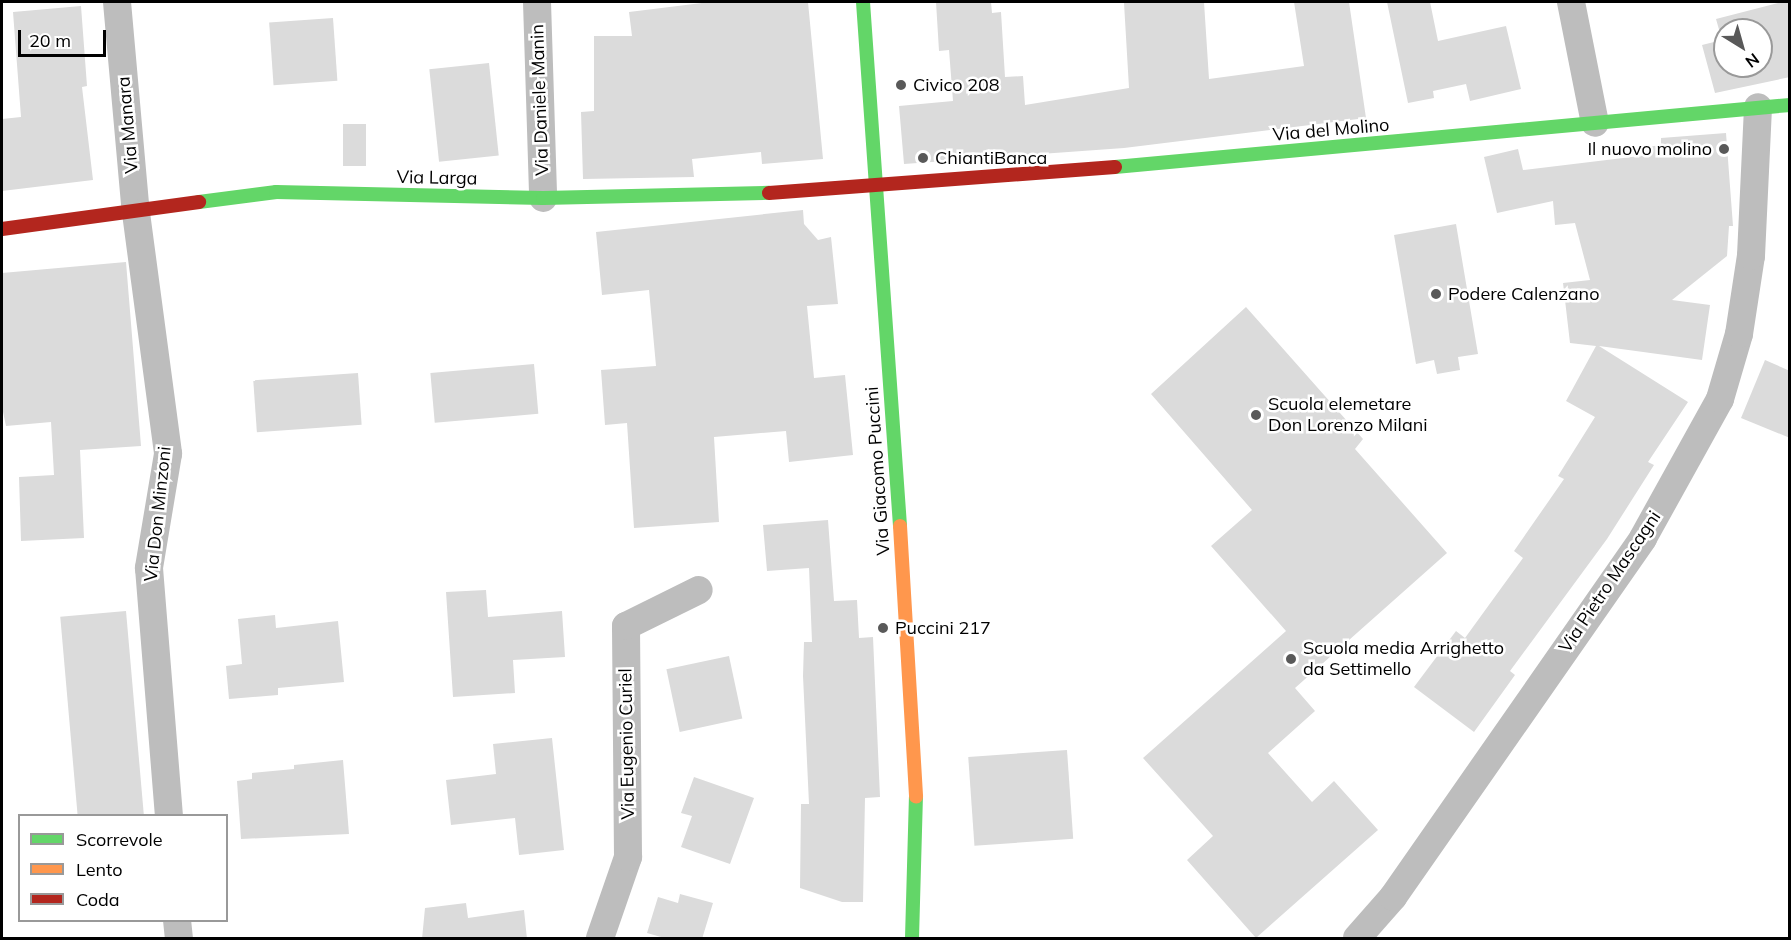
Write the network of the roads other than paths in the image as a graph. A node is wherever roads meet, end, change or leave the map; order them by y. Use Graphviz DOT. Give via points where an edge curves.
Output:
graph roads {
  1 [pos="117,2"];
  2 [pos="537,2"];
  3 [pos="863,2"];
  4 [pos="1571,2"];
  5 [pos="1790,105"];
  6 [pos="1758,107"];
  7 [pos="1595,123"];
  8 [pos="874,184"];
  9 [pos="543,198"];
  10 [pos="136,213"];
  11 [pos="2,229"];
  12 [pos="699,590"];
  13 [pos="169,814"];
  14 [pos="177,922"];
  15 [pos="179,939"];
  16 [pos="600,939"];
  17 [pos="912,939"];
  18 [pos="1358,939"];
  1 -- 10 [label="street, Via Manara"];
  2 -- 9 [label="street, Via Daniele Manin"];
  3 -- 8 [label="street, Via Giacomo Puccini"];
  4 -- 7 [label="street"];
  5 -- 6 [label="street, Via del Molino"];
  6 -- 7 [label="street, Via del Molino"];
  6 -- 18 [label="street, Via Pietro Mascagni" via="1751,256 1739,334 1720,399 1643,538 1393,897"];
  7 -- 8 [label="street, Via del Molino" via="1074,171"];
  8 -- 9 [label="street, Via Larga" via="739,195"];
  8 -- 17 [label="street, Via Giacomo Puccini" via="916,756 917,848"];
  9 -- 10 [label="street, Via Larga" via="276,192"];
  10 -- 11 [label="street, Via Larga"];
  10 -- 13 [label="street, Via Don Minzoni" via="168,454 149,568"];
  12 -- 16 [label="street, Via Eugenio Curiel" via="626,626 628,857"];
  14 -- 15 [label="street"];
}
